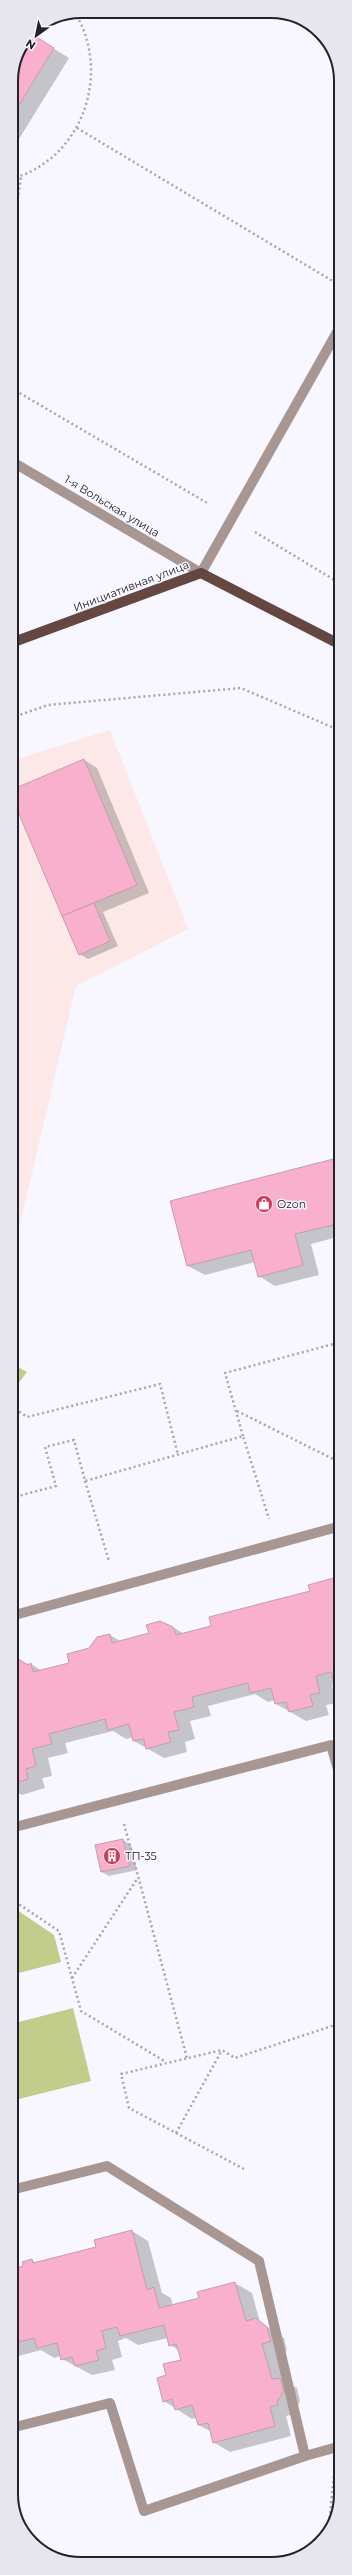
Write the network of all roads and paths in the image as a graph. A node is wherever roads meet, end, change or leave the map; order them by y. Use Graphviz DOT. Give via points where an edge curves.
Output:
graph roads {
  1 [pos="77,18"];
  2 [pos="77,128"];
  3 [pos="21,177"];
  4 [pos="18,178"];
  5 [pos="18,197"];
  6 [pos="334,282"];
  7 [pos="334,337"];
  8 [pos="18,392"];
  9 [pos="18,465"];
  10 [pos="232,517"];
  11 [pos="201,573"];
  12 [pos="334,580"];
  13 [pos="18,640"];
  14 [pos="334,640"];
  15 [pos="18,716"];
  16 [pos="334,728"];
  17 [pos="334,1344"];
  18 [pos="18,1411"];
  19 [pos="237,1411"];
  20 [pos="243,1436"];
  21 [pos="178,1454"];
  22 [pos="334,1460"];
  23 [pos="85,1481"];
  24 [pos="18,1496"];
  25 [pos="334,1528"];
  26 [pos="277,1544"];
  27 [pos="117,1588"];
  28 [pos="18,1614"];
  29 [pos="334,1756"];
  30 [pos="118,1800"];
  31 [pos="18,1826"];
  32 [pos="138,1878"];
  33 [pos="18,1904"];
  34 [pos="72,1978"];
  35 [pos="334,2025"];
  36 [pos="222,2050"];
  37 [pos="187,2058"];
  38 [pos="166,2063"];
  39 [pos="176,2133"];
  40 [pos="244,2170"];
  41 [pos="18,2188"];
  42 [pos="18,2426"];
  43 [pos="334,2448"];
  44 [pos="305,2456"];
  1 -- 2 [label="path" via="84,29 91,54 92,79 87,104"];
  2 -- 3 [label="path" via="62,148 43,165"];
  2 -- 6 [label="path"];
  3 -- 4 [label="path"];
  3 -- 5 [label="path"];
  7 -- 10 [label="street"];
  8 -- 10 [label="path"];
  9 -- 11 [label="street, 1-я Вольская улица"];
  10 -- 11 [label="street"];
  10 -- 12 [label="path"];
  11 -- 13 [label="main road, Инициативная улица"];
  11 -- 14 [label="main road, Инициативная улица"];
  15 -- 16 [label="path" via="48,705 241,688"];
  17 -- 19 [label="path" via="225,1373"];
  18 -- 21 [label="path" via="27,1417 160,1384"];
  19 -- 20 [label="path"];
  19 -- 22 [label="path"];
  20 -- 21 [label="path"];
  20 -- 26 [label="path"];
  21 -- 23 [label="path"];
  23 -- 24 [label="path" via="74,1440 45,1447 56,1486"];
  23 -- 27 [label="path"];
  25 -- 26 [label="street"];
  26 -- 27 [label="street"];
  27 -- 28 [label="street"];
  29 -- 30 [label="street" via="331,1745"];
  30 -- 31 [label="street"];
  30 -- 32 [label="path"];
  32 -- 34 [label="path"];
  32 -- 37 [label="path"];
  33 -- 34 [label="path" via="59,1931"];
  34 -- 38 [label="path" via="81,2011"];
  35 -- 36 [label="path" via="235,2058"];
  36 -- 37 [label="path"];
  36 -- 39 [label="path"];
  37 -- 38 [label="path"];
  38 -- 39 [label="path" via="121,2074 129,2108"];
  39 -- 40 [label="path"];
  41 -- 44 [label="street" via="107,2166 260,2261"];
  42 -- 44 [label="street" via="110,2403 144,2511"];
  43 -- 44 [label="street"];
}
